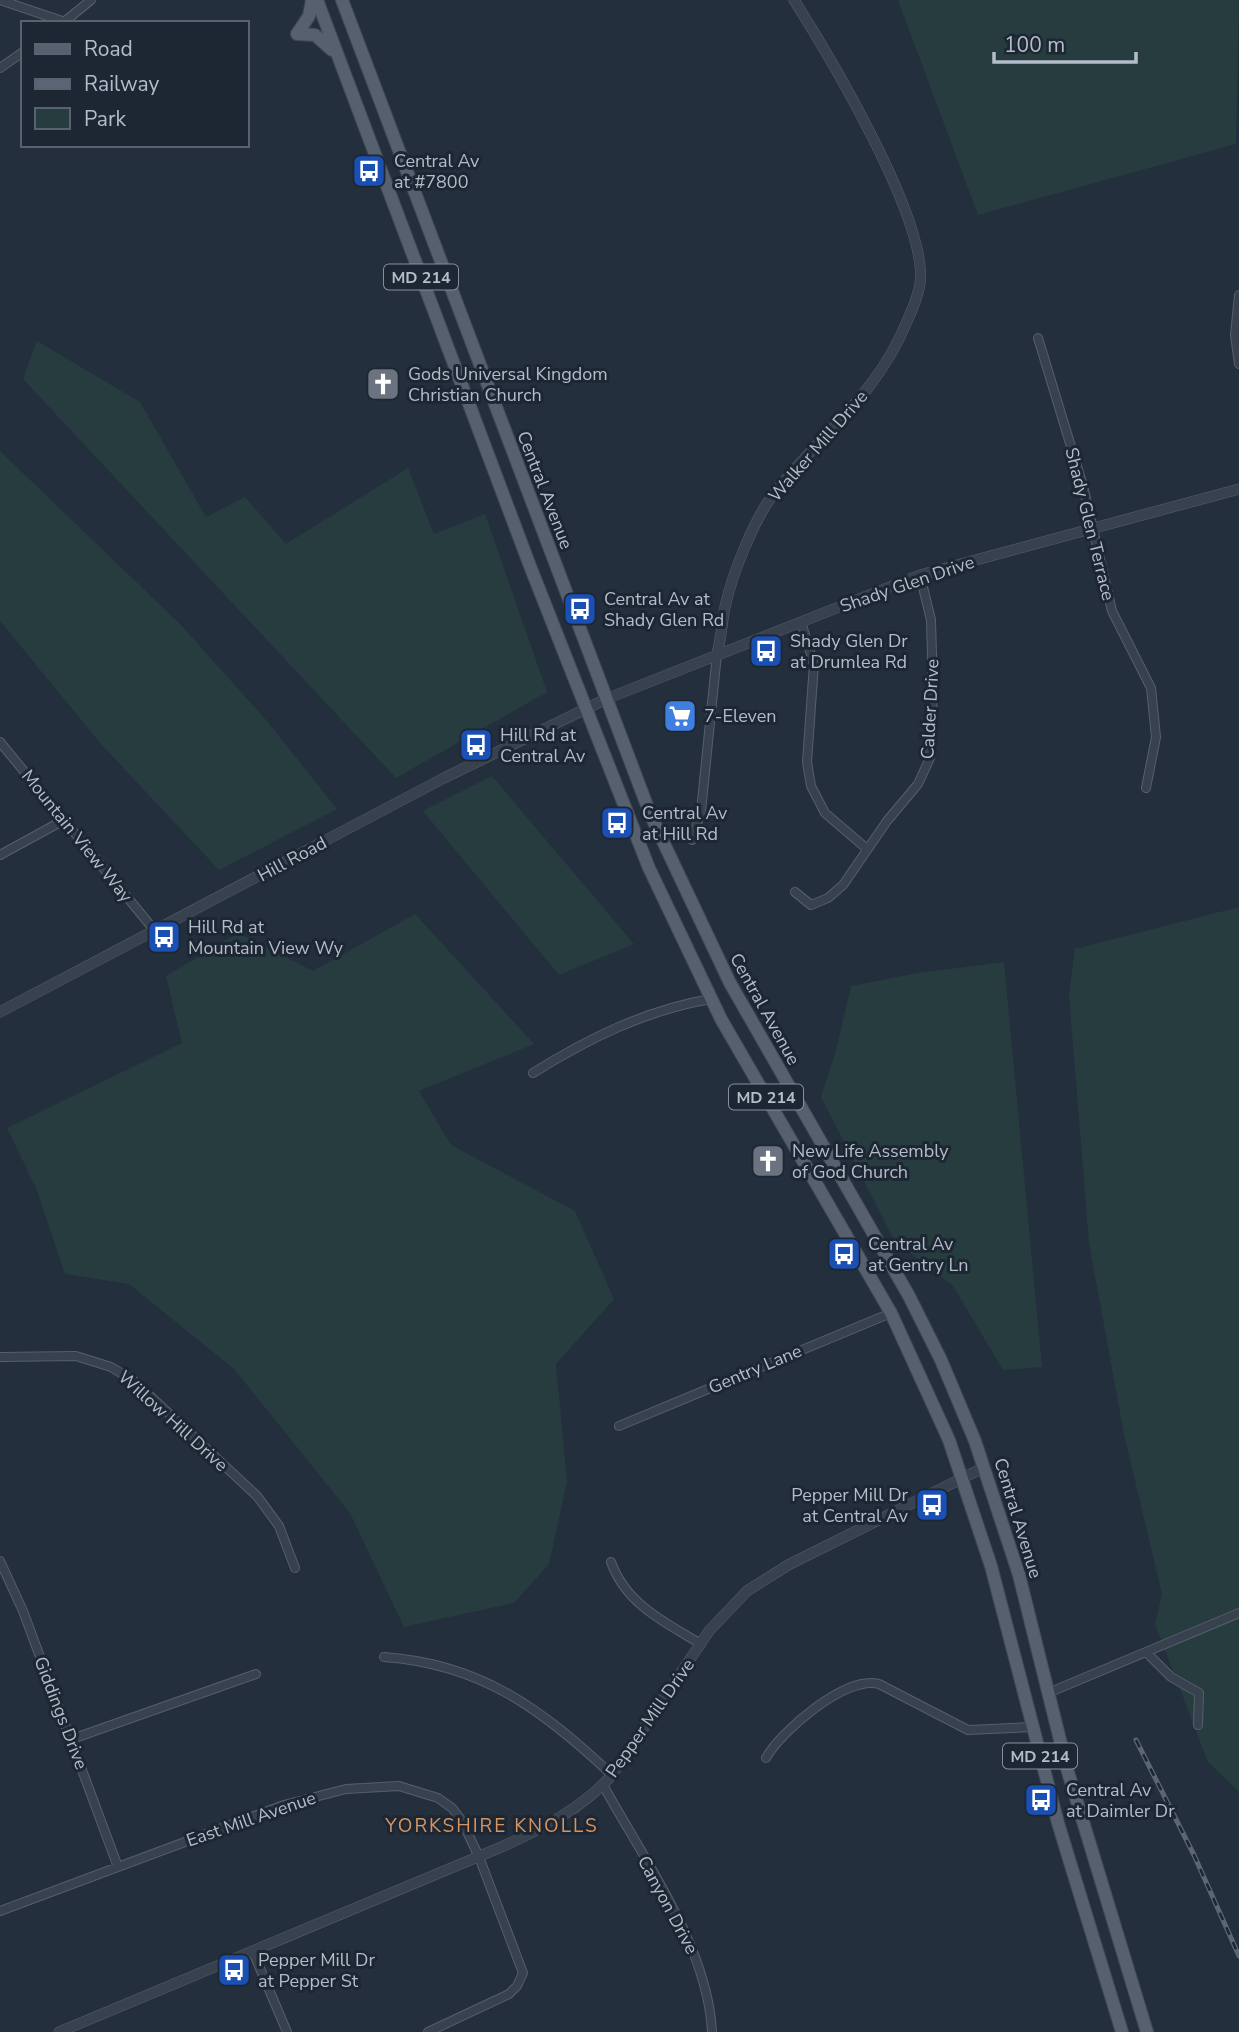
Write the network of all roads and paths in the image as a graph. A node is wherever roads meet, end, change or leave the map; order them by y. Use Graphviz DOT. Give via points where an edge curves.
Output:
graph roads {
  1 [pos="0,0"];
  2 [pos="92,0"];
  3 [pos="314,0"];
  4 [pos="342,0"];
  5 [pos="794,0"];
  6 [pos="62,21"];
  7 [pos="66,21"];
  8 [pos="21,53"];
  9 [pos="338,57"];
  10 [pos="0,68"];
  11 [pos="1239,295"];
  12 [pos="1038,338"];
  13 [pos="1239,364"];
  14 [pos="1239,489"];
  15 [pos="1091,527"];
  16 [pos="920,575"];
  17 [pos="801,622"];
  18 [pos="717,654"];
  19 [pos="606,699"];
  20 [pos="585,708"];
  21 [pos="0,742"];
  22 [pos="1146,788"];
  23 [pos="64,820"];
  24 [pos="692,840"];
  25 [pos="867,849"];
  26 [pos="0,855"];
  27 [pos="795,892"];
  28 [pos="155,931"];
  29 [pos="711,999"];
  30 [pos="0,1012"];
  31 [pos="533,1073"];
  32 [pos="891,1313"];
  33 [pos="0,1357"];
  34 [pos="619,1426"];
  35 [pos="985,1467"];
  36 [pos="963,1478"];
  37 [pos="0,1561"];
  38 [pos="611,1562"];
  39 [pos="295,1568"];
  40 [pos="1239,1613"];
  41 [pos="701,1644"];
  42 [pos="1147,1653"];
  43 [pos="384,1657"];
  44 [pos="256,1674"];
  45 [pos="1048,1693"];
  46 [pos="1198,1725"];
  47 [pos="1032,1727"];
  48 [pos="72,1739"];
  49 [pos="766,1758"];
  50 [pos="612,1774"];
  51 [pos="603,1785"];
  52 [pos="479,1857"];
  53 [pos="118,1867"];
  54 [pos="0,1911"];
  55 [pos="253,1952"];
  56 [pos="59,2032"];
  57 [pos="287,2032"];
  58 [pos="428,2032"];
  59 [pos="712,2032"];
  60 [pos="1122,2032"];
  61 [pos="1147,2032"];
  1 -- 6 [label="street"];
  2 -- 7 [label="street"];
  3 -- 9 [label="main road, MD 214"];
  3 -- 9 [label="main road" via="296,34 315,35"];
  4 -- 19 [label="main road, Central Avenue / MD 214"];
  5 -- 18 [label="street, Walker Mill Drive" via="893,180 911,232 920,283 899,343 887,362 853,410 769,502 731,586"];
  8 -- 10 [label="street"];
  9 -- 20 [label="main road, MD 214"];
  11 -- 13 [label="street" via="1235,335"];
  12 -- 15 [label="street, Shady Glen Terrace"];
  14 -- 15 [label="street, Shady Glen Drive"];
  15 -- 16 [label="street, Shady Glen Drive"];
  15 -- 22 [label="street, Shady Glen Terrace" via="1112,611 1146,675 1154,705 1155,750"];
  16 -- 17 [label="street, Shady Glen Drive"];
  16 -- 25 [label="street, Calder Drive" via="932,639 930,758 918,784"];
  17 -- 18 [label="street, Shady Glen Drive"];
  17 -- 25 [label="street" via="814,664 807,762 811,786 825,813"];
  18 -- 19 [label="street, Shady Glen Drive"];
  18 -- 24 [label="street, Walker Mill Drive" via="701,811"];
  19 -- 20 [label="street, Shady Glen Drive"];
  19 -- 35 [label="main road, Central Avenue / MD 214" via="640,791 730,983 909,1296 954,1388"];
  20 -- 28 [label="street, Hill Road"];
  20 -- 29 [label="main road, MD 214" via="649,868"];
  21 -- 23 [label="street, Mountain View Way"];
  23 -- 26 [label="street"];
  23 -- 28 [label="street, Mountain View Way"];
  25 -- 27 [label="street, Calder Drive" via="843,885 828,898 811,905"];
  28 -- 30 [label="street, Hill Road"];
  29 -- 31 [label="street" via="683,1003 632,1021"];
  29 -- 32 [label="main road, MD 214"];
  32 -- 34 [label="street, Gentry Lane"];
  32 -- 36 [label="main road, MD 214"];
  33 -- 39 [label="street, Willow Hill Drive" via="76,1356 111,1367 134,1381 257,1496 279,1527"];
  35 -- 36 [label="street, Pepper Mill Drive"];
  35 -- 45 [label="main road, Central Avenue / MD 214" via="1019,1575"];
  36 -- 41 [label="street, Pepper Mill Drive" via="763,1579 728,1609"];
  36 -- 47 [label="main road, MD 214" via="995,1579"];
  37 -- 48 [label="street, Giddings Drive"];
  38 -- 41 [label="street" via="632,1599"];
  40 -- 42 [label="street"];
  41 -- 50 [label="street, Pepper Mill Drive"];
  42 -- 45 [label="street"];
  42 -- 46 [label="street" via="1171,1677 1199,1693"];
  43 -- 50 [label="street" via="414,1659 460,1672 524,1701"];
  44 -- 48 [label="street"];
  45 -- 61 [label="main road, Central Avenue / MD 214"];
  47 -- 49 [label="street" via="968,1730 868,1682 841,1690 783,1735"];
  47 -- 60 [label="main road, MD 214"];
  48 -- 53 [label="street, Giddings Drive"];
  50 -- 51 [label="street, Pepper Mill Drive"];
  51 -- 52 [label="street, Pepper Mill Drive" via="537,1830"];
  51 -- 59 [label="street, Canyon Drive" via="697,1961 709,2000"];
  52 -- 53 [label="street, East Mill Avenue" via="462,1822 445,1803 410,1787 377,1785 284,1805"];
  52 -- 55 [label="street, Pepper Mill Drive"];
  52 -- 58 [label="street, East Mill Avenue" via="519,1956 522,1978 509,1994"];
  53 -- 54 [label="street, East Mill Avenue"];
  55 -- 56 [label="street, Pepper Mill Drive"];
  55 -- 57 [label="street"];
}
